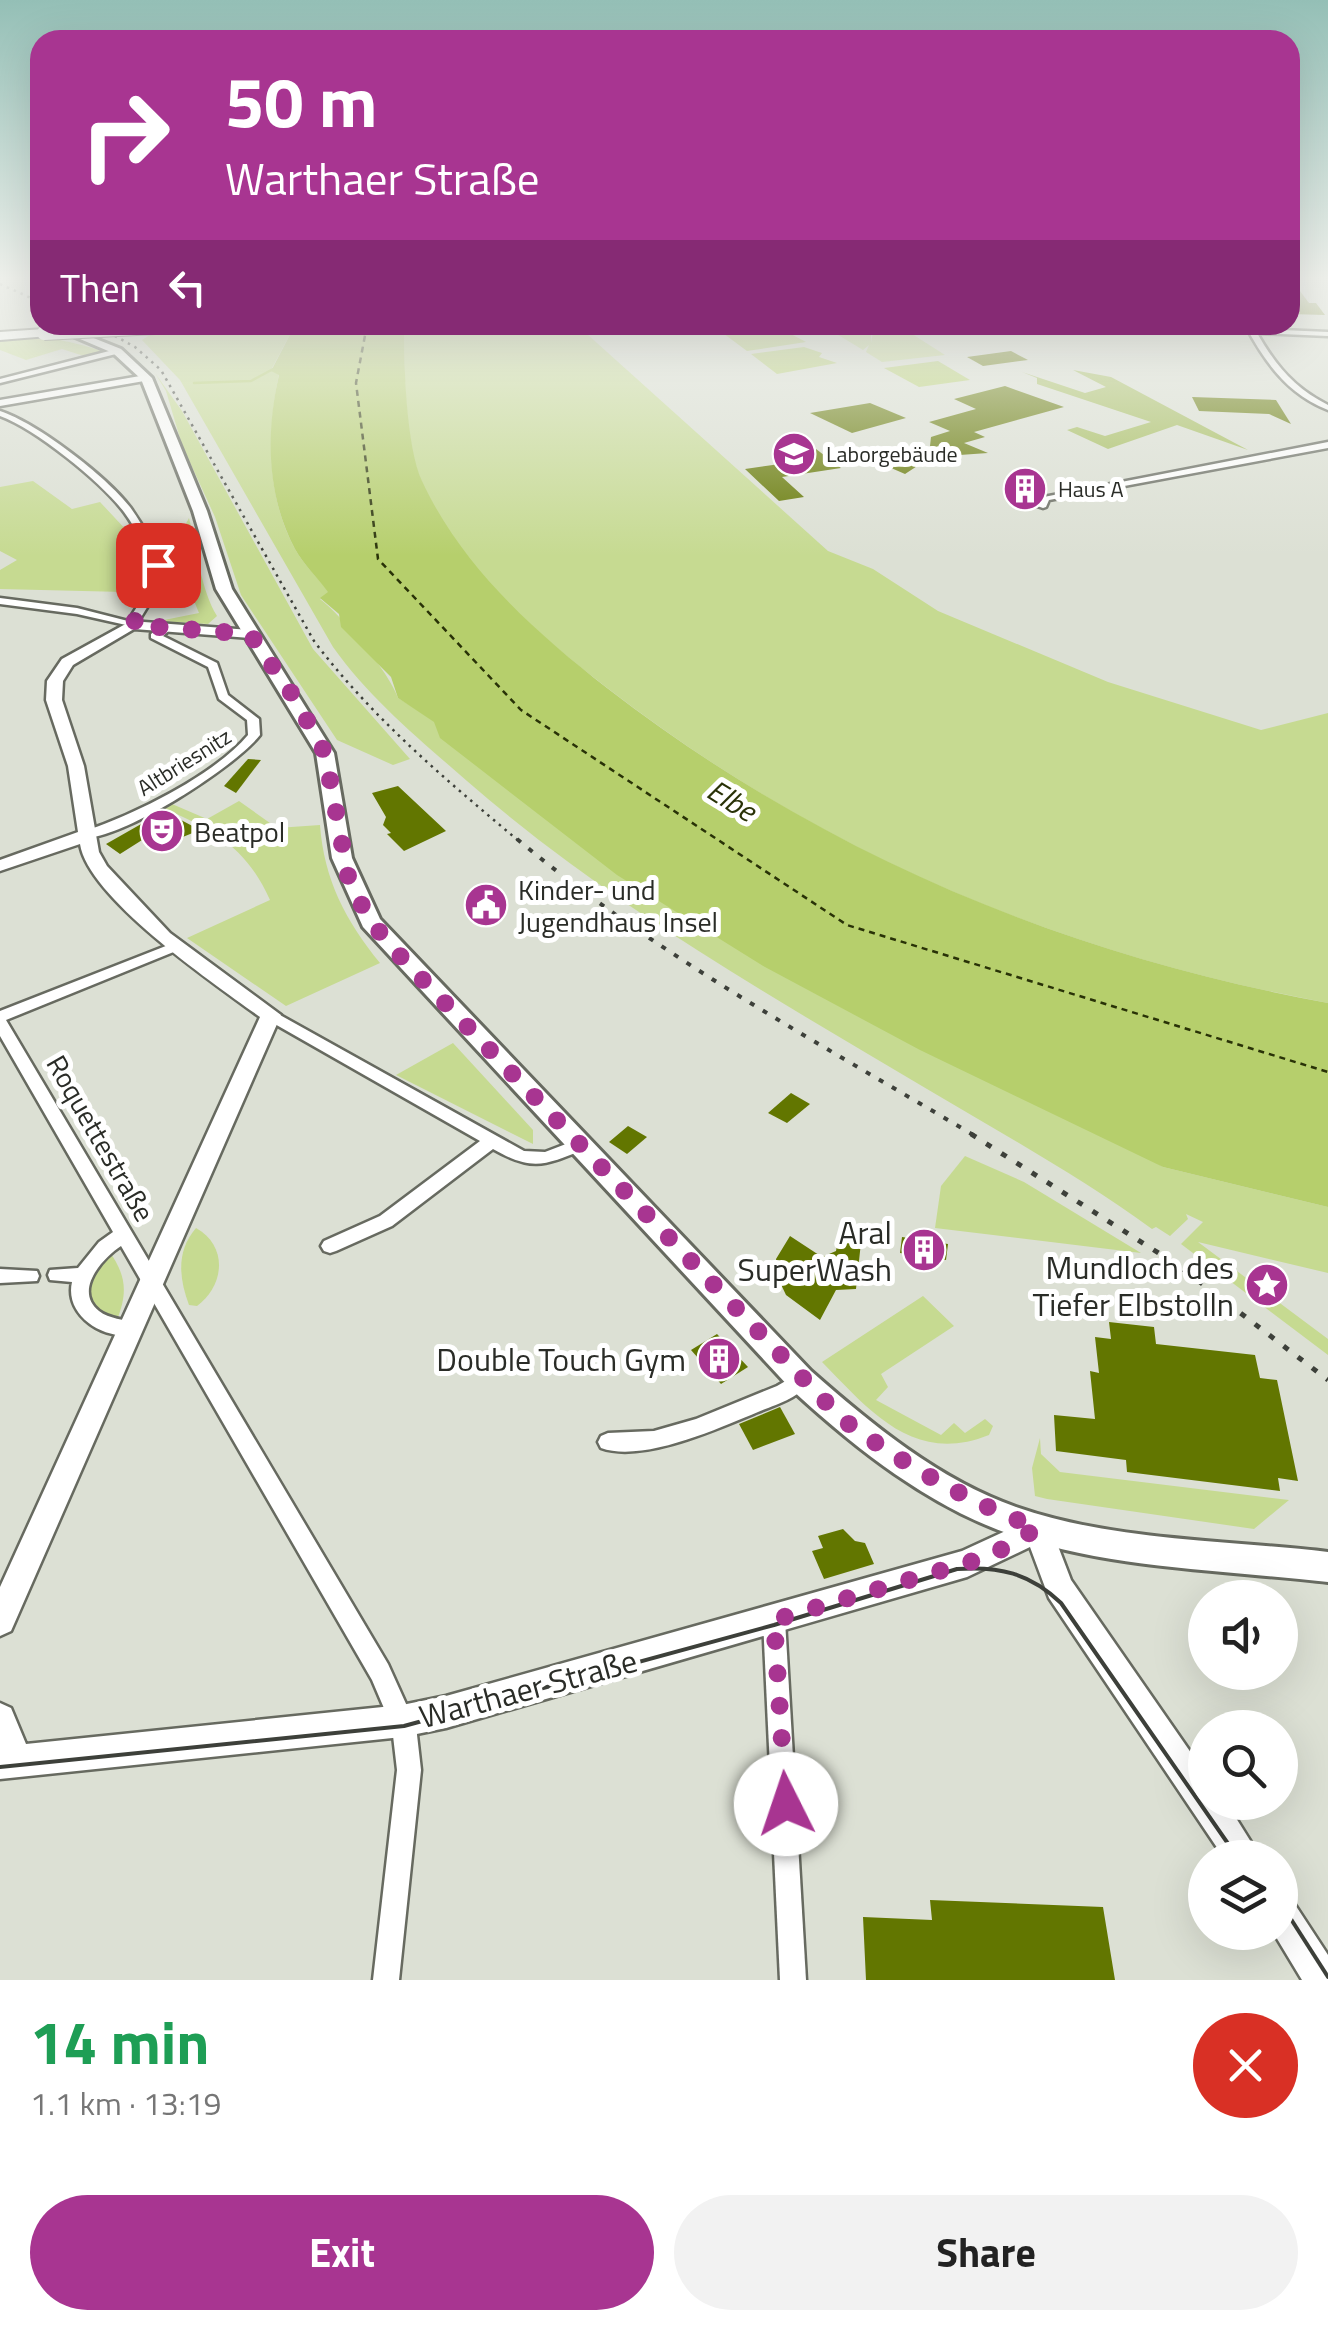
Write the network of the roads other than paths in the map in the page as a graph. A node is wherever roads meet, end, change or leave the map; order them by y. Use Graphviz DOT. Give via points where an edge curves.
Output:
graph roads {
  1 [pos="40,371"];
  2 [pos="139,371"];
  3 [pos="1277,371"];
  4 [pos="146,378"];
  5 [pos="0,382"];
  6 [pos="0,403"];
  7 [pos="1328,408"];
  8 [pos="0,414"];
  9 [pos="1328,444"];
  10 [pos="1045,499"];
  11 [pos="0,601"];
  12 [pos="235,612"];
  13 [pos="132,625"];
  14 [pos="168,627"];
  15 [pos="196,631"];
  16 [pos="250,634"];
  17 [pos="87,834"];
  18 [pos="0,866"];
  19 [pos="176,946"];
  20 [pos="271,1015"];
  21 [pos="0,1020"];
  22 [pos="491,1142"];
  23 [pos="579,1145"];
  24 [pos="122,1235"];
  25 [pos="330,1246"];
  26 [pos="81,1274"];
  27 [pos="57,1275"];
  28 [pos="0,1276"];
  29 [pos="30,1276"];
  30 [pos="152,1281"];
  31 [pos="130,1328"];
  32 [pos="801,1380"];
  33 [pos="608,1442"];
  34 [pos="1038,1528"];
  35 [pos="1328,1567"];
  36 [pos="774,1620"];
  37 [pos="0,1621"];
  38 [pos="0,1718"];
  39 [pos="402,1721"];
  40 [pos="3,1769"];
  41 [pos="1188,1776"];
  42 [pos="1298,1940"];
  43 [pos="386,1980"];
  44 [pos="793,1980"];
  45 [pos="1323,1980"];
  1 -- 5 [label="street"];
  2 -- 4 [label="main road"];
  3 -- 7 [label="street" via="1302,397"];
  4 -- 6 [label="street"];
  4 -- 12 [label="main road"];
  8 -- 13 [label="street" via="24,422 116,498 158,565 162,580"];
  9 -- 10 [label="street"];
  11 -- 13 [label="street"];
  12 -- 15 [label="street" via="220,626"];
  12 -- 16 [label="main road"];
  13 -- 14 [label="street"];
  13 -- 17 [label="street" via="74,658 55,681 55,710 76,766"];
  14 -- 15 [label="street"];
  14 -- 17 [label="street, Altbriesnitz" via="155,636 212,666 223,696 253,719 254,735 238,754 112,829"];
  15 -- 16 [label="street"];
  16 -- 23 [label="main road" via="325,753 349,881 371,922"];
  17 -- 18 [label="street"];
  17 -- 19 [label="street" via="100,869"];
  19 -- 20 [label="street"];
  19 -- 21 [label="street"];
  20 -- 22 [label="street"];
  20 -- 30 [label="street"];
  21 -- 24 [label="street, Roquettestraße"];
  22 -- 23 [label="street" via="532,1159"];
  22 -- 25 [label="street" via="386,1221"];
  23 -- 32 [label="main road"];
  24 -- 26 [label="street" via="96,1251"];
  24 -- 30 [label="street, Roquettestraße"];
  26 -- 27 [label="street"];
  26 -- 31 [label="street" via="79,1296 87,1313 108,1326"];
  28 -- 29 [label="street"];
  30 -- 31 [label="street"];
  30 -- 39 [label="street, Roquettestraße" via="380,1672"];
  31 -- 37 [label="street"];
  32 -- 33 [label="street" via="666,1438"];
  32 -- 34 [label="main road" via="898,1458"];
  34 -- 35 [label="main road"];
  34 -- 36 [label="street, Warthaer Straße" via="990,1556"];
  34 -- 41 [label="street" via="1059,1588"];
  36 -- 39 [label="street, Warthaer Straße"];
  36 -- 44 [label="street"];
  38 -- 40 [label="street" via="10,1738"];
  39 -- 40 [label="street, Warthaer Straße"];
  39 -- 43 [label="street" via="409,1770"];
  42 -- 45 [label="street"];
}
